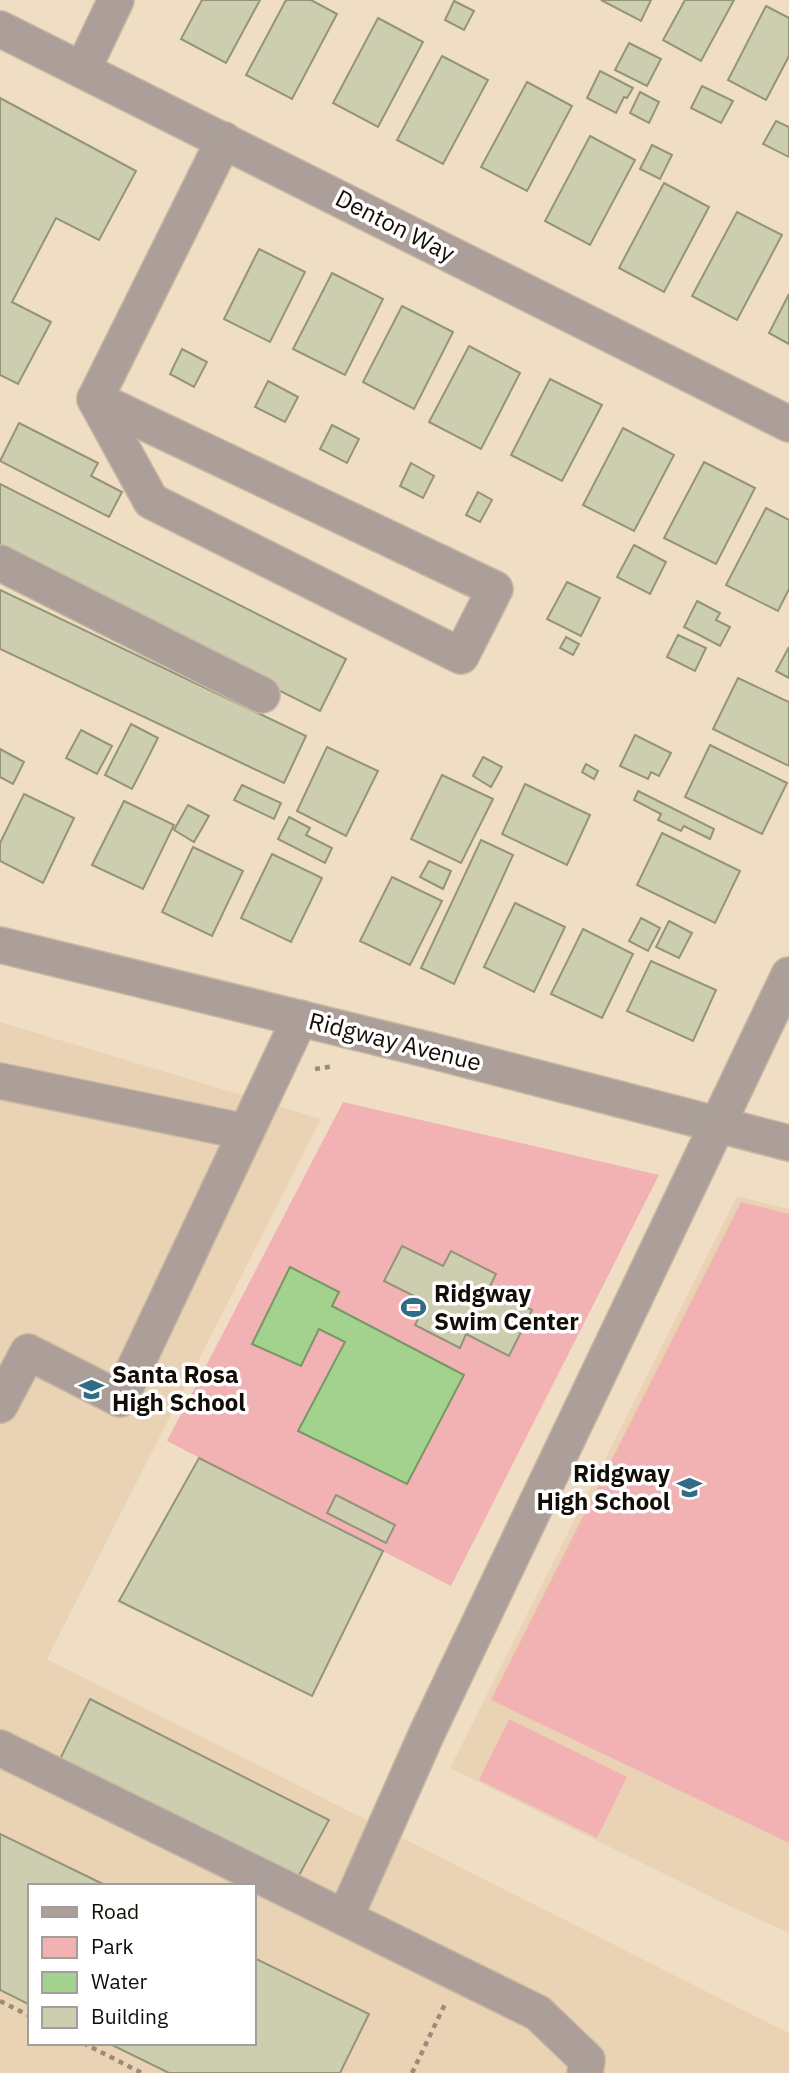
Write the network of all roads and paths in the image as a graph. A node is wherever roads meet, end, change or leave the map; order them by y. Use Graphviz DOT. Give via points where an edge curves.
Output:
graph roads {
  1 [pos="116,0"];
  2 [pos="0,29"];
  3 [pos="83,69"];
  4 [pos="224,140"];
  5 [pos="95,398"];
  6 [pos="789,424"];
  7 [pos="0,563"];
  8 [pos="262,695"];
  9 [pos="0,944"];
  10 [pos="789,975"];
  11 [pos="300,1018"];
  12 [pos="0,1082"];
  13 [pos="718,1125"];
  14 [pos="246,1132"];
  15 [pos="789,1143"];
  16 [pos="0,1405"];
  17 [pos="0,1748"];
  18 [pos="345,1918"];
  19 [pos="459,1974"];
  20 [pos="0,2001"];
  21 [pos="28,2015"];
  22 [pos="87,2045"];
  23 [pos="142,2073"];
  24 [pos="412,2073"];
  25 [pos="585,2073"];
  1 -- 3 [label="street"];
  2 -- 3 [label="street, Denton Way"];
  3 -- 4 [label="street, Denton Way"];
  4 -- 5 [label="street"];
  4 -- 6 [label="street, Denton Way"];
  5 -- 5 [label="street" via="151,501 461,656 495,589"];
  7 -- 8 [label="street"];
  9 -- 11 [label="street, Ridgway Avenue"];
  10 -- 13 [label="street"];
  11 -- 13 [label="street, Ridgway Avenue"];
  11 -- 14 [label="street"];
  12 -- 14 [label="street"];
  13 -- 15 [label="street, Ridgway Avenue"];
  13 -- 18 [label="street" via="427,1733"];
  14 -- 16 [label="street" via="120,1399 28,1352"];
  17 -- 18 [label="street"];
  18 -- 19 [label="street"];
  19 -- 24 [label="path"];
  19 -- 25 [label="street" via="538,2013 587,2060"];
  20 -- 21 [label="path"];
  22 -- 23 [label="path"];
}
